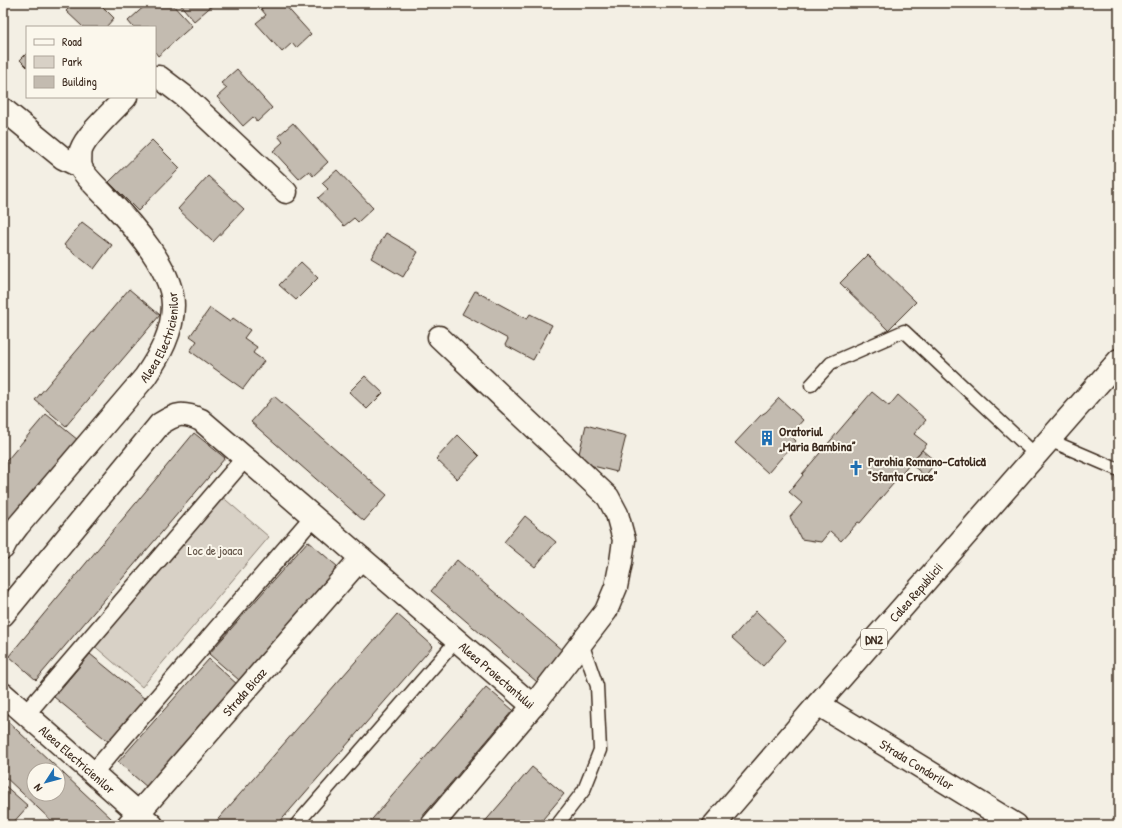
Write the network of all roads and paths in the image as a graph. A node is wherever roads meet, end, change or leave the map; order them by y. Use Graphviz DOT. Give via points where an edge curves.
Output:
graph roads {
  1 [pos="156,77"];
  2 [pos="125,98"];
  3 [pos="3,109"];
  4 [pos="80,167"];
  5 [pos="286,192"];
  6 [pos="439,337"];
  7 [pos="1119,360"];
  8 [pos="811,385"];
  9 [pos="1042,448"];
  10 [pos="245,458"];
  11 [pos="1119,470"];
  12 [pos="314,516"];
  13 [pos="3,548"];
  14 [pos="361,558"];
  15 [pos="7,602"];
  16 [pos="457,640"];
  17 [pos="582,643"];
  18 [pos="3,694"];
  19 [pos="818,704"];
  20 [pos="533,706"];
  21 [pos="26,714"];
  22 [pos="93,773"];
  23 [pos="139,821"];
  24 [pos="296,825"];
  25 [pos="432,825"];
  26 [pos="557,825"];
  27 [pos="714,825"];
  28 [pos="1016,825"];
  1 -- 5 [label="street" via="184,96"];
  2 -- 4 [label="street" via="90,136 80,151"];
  3 -- 4 [label="street" via="63,158"];
  4 -- 13 [label="street, Aleea Electricienilor" via="130,222 168,281 173,304 170,329 165,345 145,377 18,526"];
  6 -- 17 [label="street" via="608,497 617,514 624,540 616,587 606,611"];
  7 -- 9 [label="street, Calea Republicii / DN2"];
  8 -- 9 [label="lane" via="831,363 904,331"];
  9 -- 11 [label="lane"];
  9 -- 19 [label="street, Calea Republicii / DN2"];
  10 -- 12 [label="street"];
  10 -- 15 [label="street" via="201,420 190,415 172,416 160,424"];
  10 -- 21 [label="street"];
  12 -- 14 [label="street"];
  12 -- 22 [label="street"];
  14 -- 16 [label="street, Aleea Proiectantului"];
  14 -- 23 [label="street, Strada Bicaz"];
  16 -- 20 [label="street, Aleea Proiectantului"];
  16 -- 24 [label="lane"];
  17 -- 20 [label="street"];
  17 -- 26 [label="lane" via="597,686 600,750 584,790"];
  18 -- 21 [label="street, Aleea Electricienilor"];
  19 -- 27 [label="street, Calea Republicii / DN2"];
  19 -- 28 [label="street, Strada Condorilor"];
  20 -- 25 [label="street, Aleea Proiectantului"];
  21 -- 22 [label="street, Aleea Electricienilor"];
  22 -- 23 [label="street, Aleea Electricienilor"];
}
